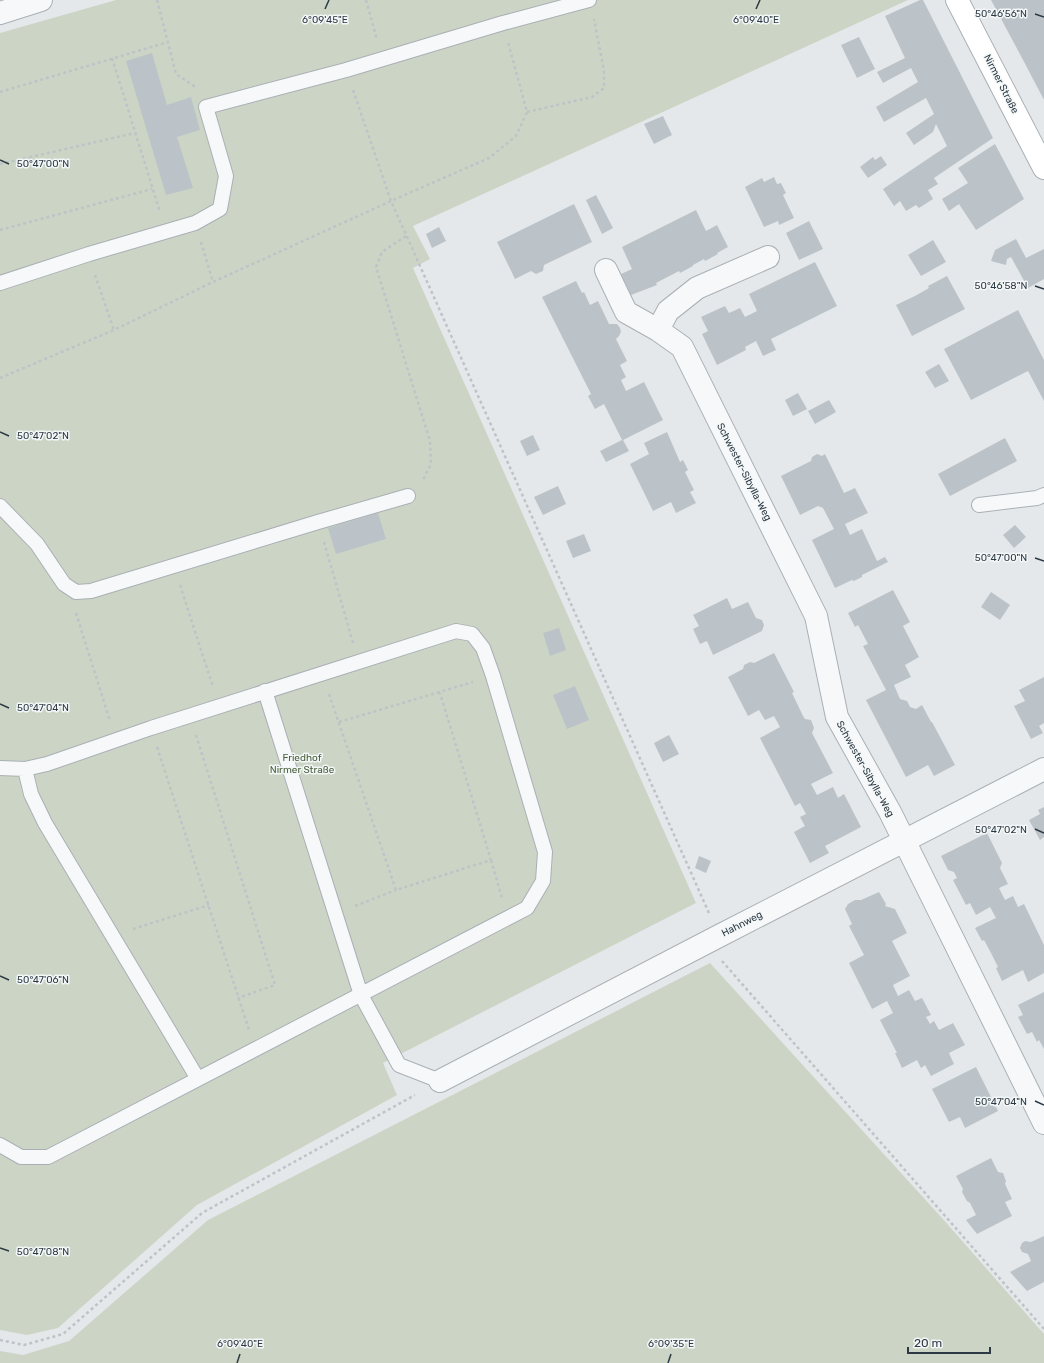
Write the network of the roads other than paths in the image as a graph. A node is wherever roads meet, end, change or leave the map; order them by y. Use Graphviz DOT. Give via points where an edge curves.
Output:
graph roads {
  1 [pos="41,0"];
  2 [pos="589,0"];
  3 [pos="957,0"];
  4 [pos="0,13"];
  5 [pos="1044,168"];
  6 [pos="768,257"];
  7 [pos="606,270"];
  8 [pos="0,283"];
  9 [pos="658,330"];
  10 [pos="1044,495"];
  11 [pos="408,496"];
  12 [pos="979,505"];
  13 [pos="0,506"];
  14 [pos="265,691"];
  15 [pos="0,768"];
  16 [pos="25,769"];
  17 [pos="1044,769"];
  18 [pos="904,841"];
  19 [pos="361,995"];
  20 [pos="198,1079"];
  21 [pos="440,1081"];
  22 [pos="1044,1123"];
  23 [pos="0,1145"];
  1 -- 4 [label="street"];
  2 -- 8 [label="lane" via="503,22 346,70 206,107 226,176 220,209 195,223"];
  3 -- 5 [label="street, Nirmer Straße"];
  6 -- 9 [label="street" via="697,288 668,311"];
  7 -- 9 [label="street, Schwester-Sibylla-Weg" via="626,312"];
  9 -- 18 [label="street, Schwester-Sibylla-Weg" via="682,347 816,616 836,717"];
  10 -- 12 [label="lane"];
  11 -- 13 [label="lane" via="91,591 76,592 64,584 37,544"];
  14 -- 16 [label="lane" via="47,764"];
  14 -- 19 [label="lane"];
  14 -- 19 [label="lane" via="456,631 472,634 483,648 493,676 545,852 543,881 526,908"];
  15 -- 16 [label="lane"];
  16 -- 20 [label="lane" via="31,794 45,823"];
  17 -- 18 [label="street, Hahnweg"];
  18 -- 21 [label="street, Hahnweg"];
  18 -- 22 [label="street, Schwester-Sibylla-Weg"];
  19 -- 20 [label="lane"];
  19 -- 21 [label="lane" via="399,1065"];
  20 -- 23 [label="lane" via="48,1157 21,1157"];
}
